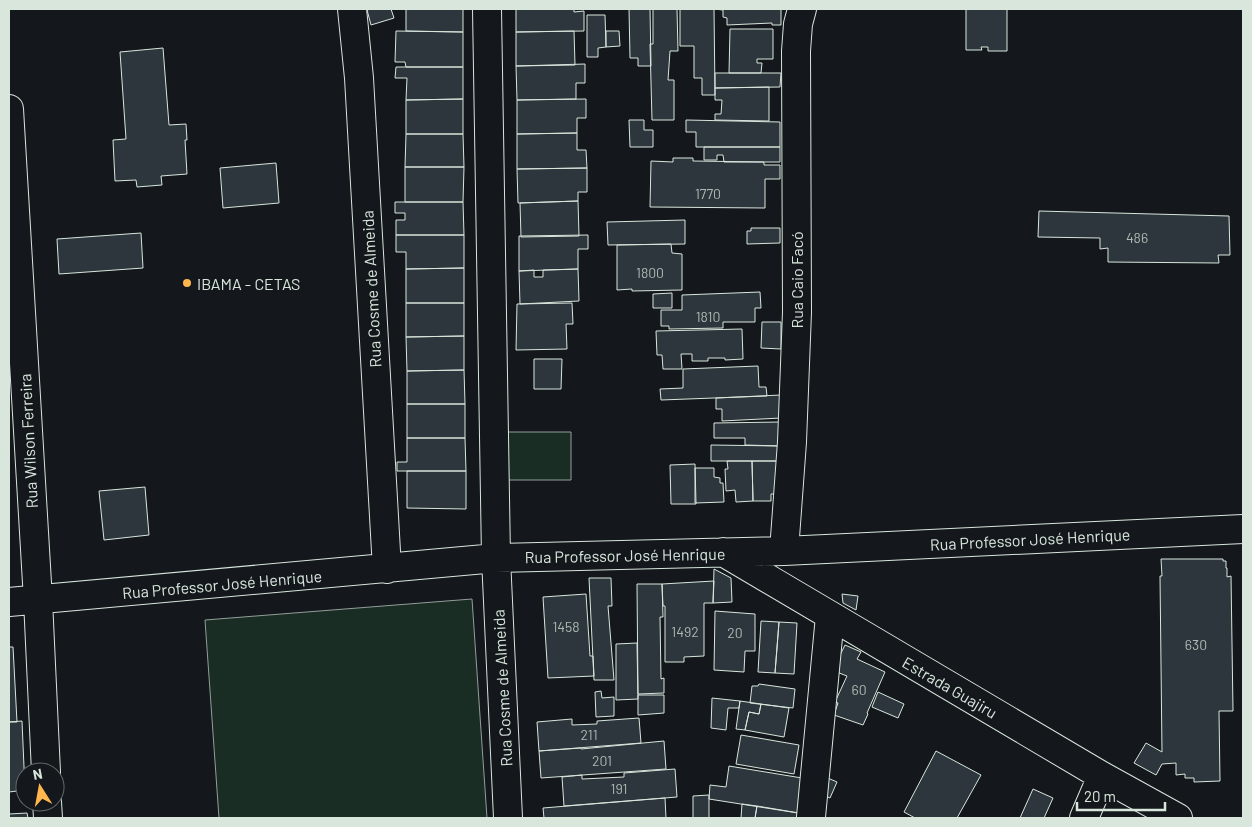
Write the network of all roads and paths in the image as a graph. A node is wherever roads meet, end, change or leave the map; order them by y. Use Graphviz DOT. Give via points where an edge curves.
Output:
graph roads {
  1 [pos="352,9"];
  2 [pos="487,9"];
  3 [pos="802,9"];
  4 [pos="9,109"];
  5 [pos="1243,529"];
  6 [pos="784,551"];
  7 [pos="723,552"];
  8 [pos="496,558"];
  9 [pos="387,569"];
  10 [pos="38,600"];
  11 [pos="9,602"];
  12 [pos="830,616"];
  13 [pos="46,762"];
  14 [pos="1102,776"];
  15 [pos="810,817"];
  16 [pos="508,818"];
  17 [pos="1084,818"];
  18 [pos="1178,818"];
  1 -- 9 [label="street, Rua Cosme de Almeida" via="359,78"];
  2 -- 8 [label="street, Rua Cosme de Almeida"];
  3 -- 6 [label="street, Rua Caio Facó" via="796,51 796,312 792,442"];
  4 -- 10 [label="street, Rua Wilson Ferreira"];
  5 -- 6 [label="street, Rua Professor José Henrique"];
  6 -- 7 [label="street, Rua Professor José Henrique"];
  7 -- 8 [label="street, Rua Professor José Henrique"];
  7 -- 12 [label="street, Estrada Guajiru"];
  8 -- 9 [label="street, Rua Professor José Henrique"];
  8 -- 16 [label="street, Rua Cosme de Almeida"];
  9 -- 10 [label="street, Rua Professor José Henrique"];
  10 -- 11 [label="street, Rua Professor José Henrique"];
  10 -- 13 [label="street, Rua Wilson Ferreira"];
  12 -- 14 [label="street, Estrada Guajiru"];
  12 -- 15 [label="street"];
  14 -- 17 [label="street"];
  14 -- 18 [label="street, Estrada Guajiru"];
}
